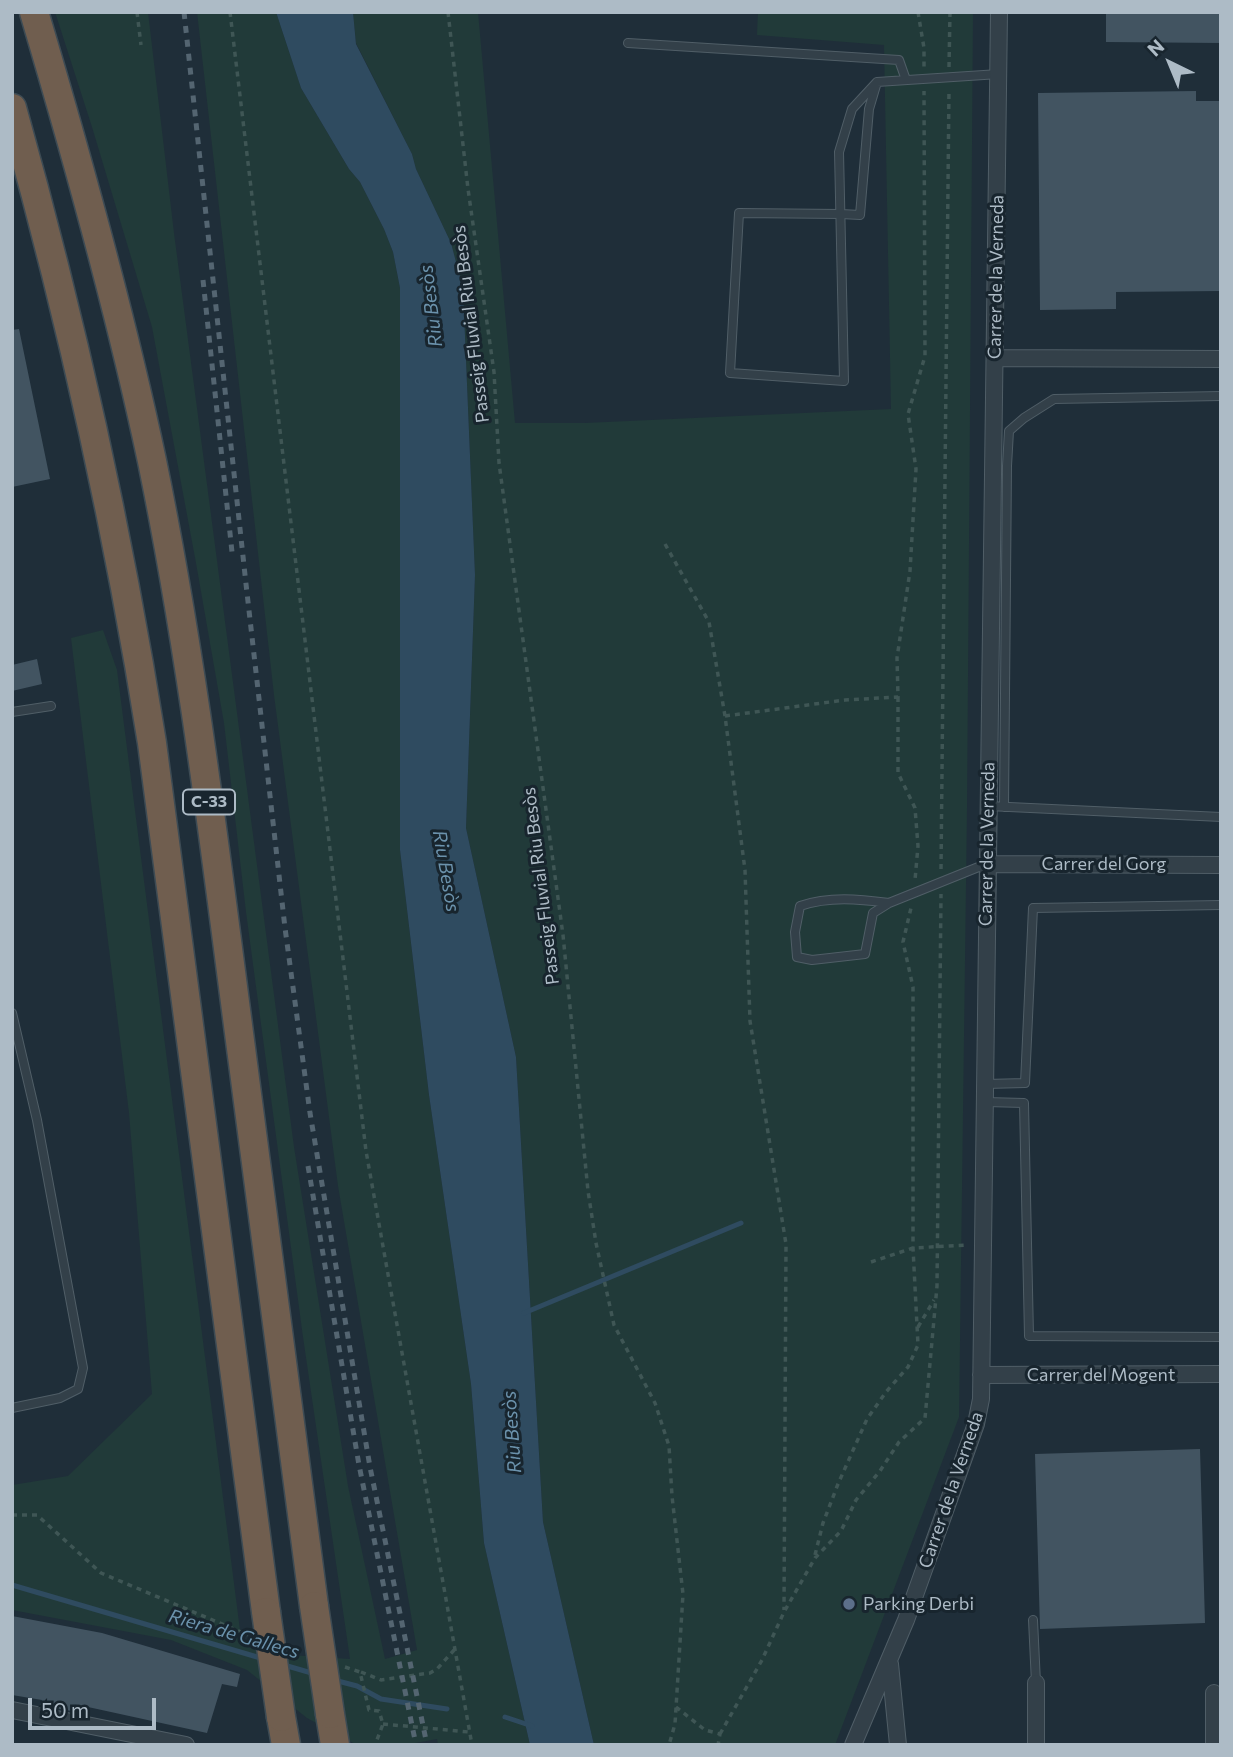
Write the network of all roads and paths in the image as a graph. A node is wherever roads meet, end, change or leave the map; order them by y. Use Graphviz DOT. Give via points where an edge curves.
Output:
graph roads {
  1 [pos="34,12"];
  2 [pos="137,12"];
  3 [pos="230,12"];
  4 [pos="448,12"];
  5 [pos="918,12"];
  6 [pos="999,12"];
  7 [pos="628,43"];
  8 [pos="141,45"];
  9 [pos="999,74"];
  10 [pos="924,79"];
  11 [pos="906,80"];
  12 [pos="877,82"];
  13 [pos="12,108"];
  14 [pos="841,214"];
  15 [pos="996,358"];
  16 [pos="1221,359"];
  17 [pos="1221,396"];
  18 [pos="665,544"];
  19 [pos="898,697"];
  20 [pos="51,706"];
  21 [pos="12,712"];
  22 [pos="725,716"];
  23 [pos="996,807"];
  24 [pos="1221,817"];
  25 [pos="986,864"];
  26 [pos="1221,865"];
  27 [pos="914,893"];
  28 [pos="889,903"];
  29 [pos="1221,905"];
  30 [pos="12,1013"];
  31 [pos="986,1084"];
  32 [pos="986,1102"];
  33 [pos="983,1244"];
  34 [pos="913,1248"];
  35 [pos="871,1262"];
  36 [pos="936,1297"];
  37 [pos="917,1329"];
  38 [pos="1221,1337"];
  39 [pos="1221,1374"];
  40 [pos="981,1375"];
  41 [pos="12,1408"];
  42 [pos="12,1515"];
  43 [pos="815,1558"];
  44 [pos="784,1612"];
  45 [pos="210,1620"];
  46 [pos="1033,1620"];
  47 [pos="455,1649"];
  48 [pos="890,1661"];
  49 [pos="360,1672"];
  50 [pos="1036,1683"];
  51 [pos="1214,1693"];
  52 [pos="676,1707"];
  53 [pos="12,1710"];
  54 [pos="866,1716"];
  55 [pos="469,1732"];
  56 [pos="898,1741"];
  57 [pos="186,1745"];
  58 [pos="286,1745"];
  59 [pos="335,1745"];
  60 [pos="375,1745"];
  61 [pos="472,1745"];
  62 [pos="669,1745"];
  63 [pos="718,1745"];
  64 [pos="853,1745"];
  65 [pos="1036,1745"];
  66 [pos="1214,1745"];
  1 -- 59 [label="highway, C-33, bridge" via="122,333 173,575 201,748"];
  2 -- 8 [label="path"];
  3 -- 47 [label="path" via="366,1151"];
  4 -- 52 [label="path, Passeig Fluvial Riu Besòs" via="494,372 499,463 563,935 596,1243 614,1325 655,1403 669,1446 683,1594"];
  5 -- 10 [label="path"];
  6 -- 9 [label="street, Carrer de la Verneda"];
  7 -- 11 [label="lane" via="899,60"];
  9 -- 10 [label="lane"];
  9 -- 15 [label="street, Carrer de la Verneda"];
  10 -- 11 [label="lane"];
  10 -- 19 [label="path" via="925,356 908,414 916,469 910,571 897,657"];
  11 -- 12 [label="lane"];
  12 -- 14 [label="lane" via="852,109 839,152"];
  12 -- 14 [label="lane" via="869,109 860,215"];
  13 -- 58 [label="highway, C-33, bridge" via="69,319 132,620"];
  14 -- 14 [label="lane" via="845,381 730,373 739,212"];
  15 -- 16 [label="street"];
  15 -- 23 [label="street, Carrer de la Verneda"];
  17 -- 23 [label="lane" via="1054,400 1009,431"];
  18 -- 22 [label="path" via="709,622"];
  19 -- 22 [label="path"];
  19 -- 27 [label="path" via="898,773 915,808"];
  20 -- 21 [label="lane"];
  22 -- 44 [label="path" via="745,870 750,1021 786,1244"];
  23 -- 24 [label="lane"];
  23 -- 25 [label="street, Carrer de la Verneda"];
  25 -- 26 [label="street, Carrer del Gorg"];
  25 -- 27 [label="lane"];
  25 -- 31 [label="street, Carrer de la Verneda"];
  27 -- 28 [label="lane"];
  27 -- 34 [label="path" via="903,942 913,987"];
  28 -- 28 [label="lane" via="818,900 800,906 797,957 812,961 865,954 873,914"];
  29 -- 31 [label="lane" via="1033,908 1025,1083"];
  30 -- 41 [label="lane" via="37,1120 83,1368 78,1389 60,1398"];
  31 -- 32 [label="street, Carrer de la Verneda"];
  32 -- 33 [label="street, Carrer de la Verneda"];
  32 -- 38 [label="lane" via="1024,1103 1029,1336"];
  33 -- 34 [label="path"];
  33 -- 40 [label="street, Carrer de la Verneda"];
  34 -- 35 [label="path"];
  34 -- 37 [label="path"];
  36 -- 37 [label="path"];
  37 -- 43 [label="path" via="918,1345 908,1367 867,1419 823,1523"];
  39 -- 40 [label="street, Carrer del Mogent"];
  40 -- 48 [label="street, Carrer de la Verneda" via="976,1424"];
  42 -- 45 [label="path" via="37,1515 101,1573"];
  46 -- 50 [label="lane"];
  47 -- 49 [label="path" via="430,1673 381,1680"];
  47 -- 55 [label="path"];
  48 -- 54 [label="street, Carrer de la Verneda"];
  48 -- 56 [label="street, Carrer de la Verneda"];
  50 -- 65 [label="street"];
  51 -- 66 [label="street"];
  52 -- 62 [label="path, Passeig Fluvial Riu Besòs"];
  52 -- 63 [label="path" via="705,1730 720,1734"];
  53 -- 57 [label="street"];
  54 -- 56 [label="street, Carrer de la Verneda" via="883,1716"];
  54 -- 64 [label="street, Carrer de la Verneda"];
  55 -- 60 [label="path" via="383,1724"];
  55 -- 61 [label="path"];
}
